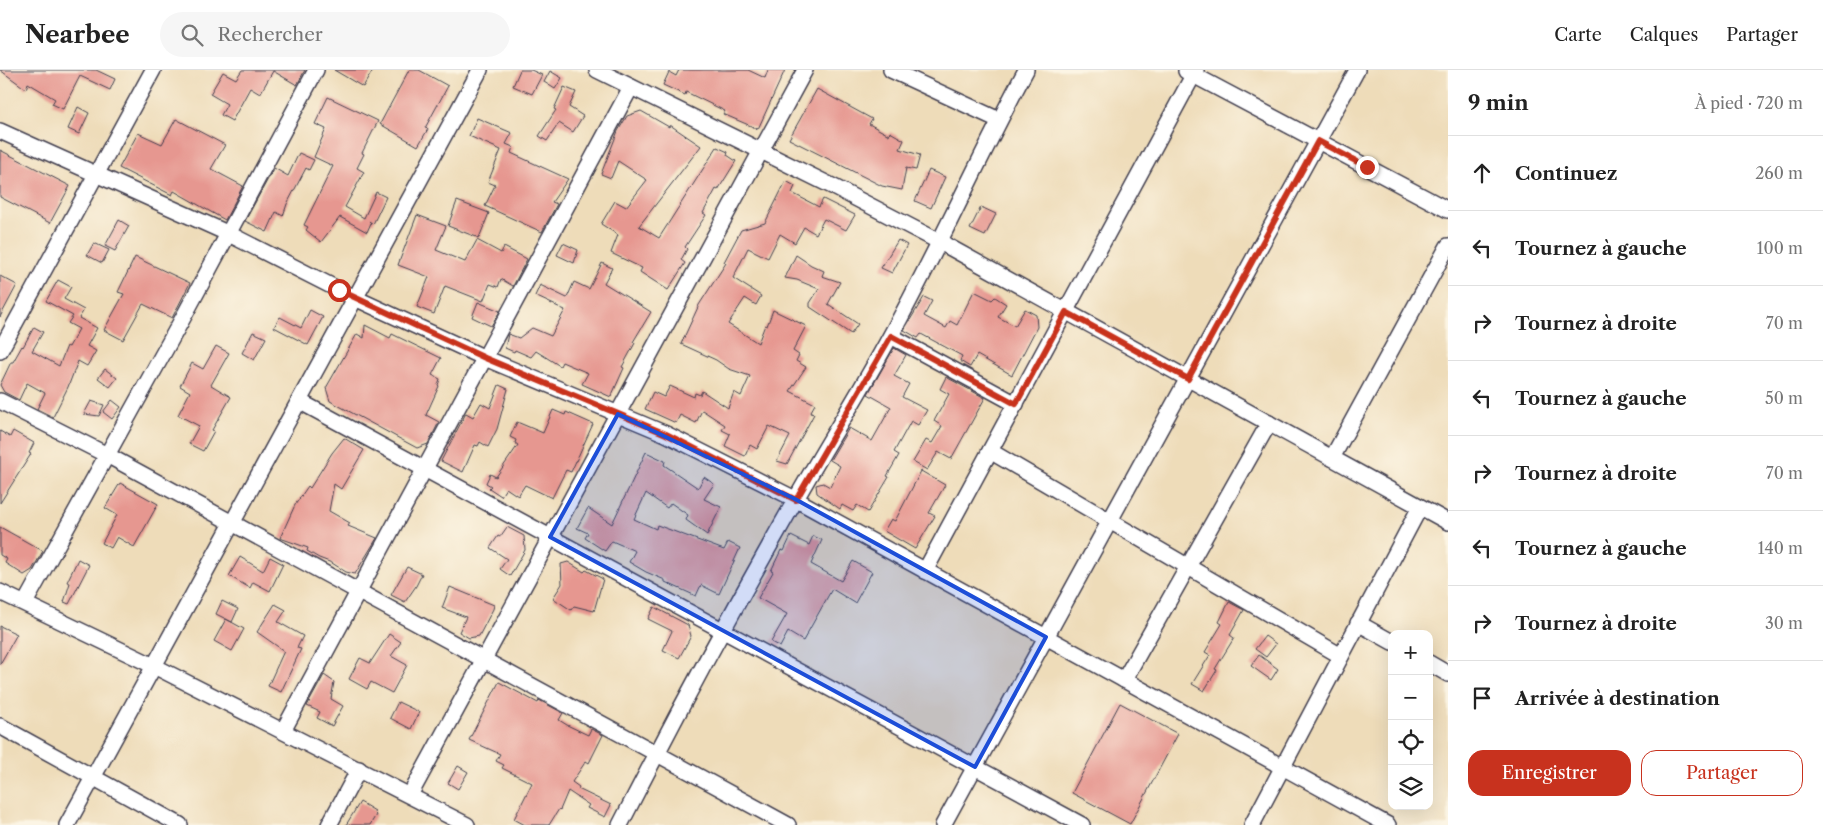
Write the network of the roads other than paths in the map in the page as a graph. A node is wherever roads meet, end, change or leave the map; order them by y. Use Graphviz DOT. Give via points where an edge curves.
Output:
graph roads {
  1 [pos="153,70"];
  2 [pos="316,70"];
  3 [pos="480,70"];
  4 [pos="597,70"];
  5 [pos="805,70"];
  6 [pos="891,70"];
  7 [pos="1026,70"];
  8 [pos="1357,70"];
  9 [pos="1192,72"];
  10 [pos="631,87"];
  11 [pos="999,120"];
  12 [pos="0,131"];
  13 [pos="1318,141"];
  14 [pos="761,151"];
  15 [pos="96,174"];
  16 [pos="1448,210"];
  17 [pos="227,233"];
  18 [pos="940,242"];
  19 [pos="1448,246"];
  20 [pos="355,298"];
  21 [pos="1066,312"];
  22 [pos="891,336"];
  23 [pos="0,351"];
  24 [pos="485,358"];
  25 [pos="1188,379"];
  26 [pos="0,401"];
  27 [pos="299,401"];
  28 [pos="1016,404"];
  29 [pos="618,414"];
  30 [pos="1268,424"];
  31 [pos="990,451"];
  32 [pos="107,455"];
  33 [pos="1332,458"];
  34 [pos="424,469"];
  35 [pos="796,500"];
  36 [pos="1420,507"];
  37 [pos="1110,521"];
  38 [pos="1448,522"];
  39 [pos="232,523"];
  40 [pos="550,537"];
  41 [pos="1188,566"];
  42 [pos="925,571"];
  43 [pos="0,592"];
  44 [pos="358,592"];
  45 [pos="25,604"];
  46 [pos="1358,623"];
  47 [pos="723,631"];
  48 [pos="1046,637"];
  49 [pos="1388,640"];
  50 [pos="1341,656"];
  51 [pos="484,660"];
  52 [pos="1433,665"];
  53 [pos="154,666"];
  54 [pos="1448,674"];
  55 [pos="1124,680"];
  56 [pos="0,726"];
  57 [pos="283,731"];
  58 [pos="656,754"];
  59 [pos="975,767"];
  60 [pos="1282,767"];
  61 [pos="359,769"];
  62 [pos="93,778"];
  63 [pos="410,795"];
  64 [pos="67,825"];
  65 [pos="180,825"];
  66 [pos="329,825"];
  67 [pos="467,825"];
  68 [pos="620,825"];
  69 [pos="788,825"];
  70 [pos="943,825"];
  71 [pos="1082,825"];
  72 [pos="1252,825"];
  73 [pos="1388,825"];
  1 -- 15 [label="street"];
  2 -- 17 [label="street"];
  3 -- 20 [label="street"];
  4 -- 10 [label="street"];
  5 -- 14 [label="street"];
  6 -- 11 [label="street"];
  7 -- 11 [label="street"];
  8 -- 13 [label="street"];
  9 -- 13 [label="street"];
  9 -- 21 [label="street"];
  10 -- 14 [label="street"];
  10 -- 24 [label="street"];
  11 -- 18 [label="street"];
  12 -- 15 [label="street"];
  13 -- 16 [label="street"];
  13 -- 25 [label="street"];
  14 -- 18 [label="street"];
  14 -- 29 [label="street"];
  15 -- 17 [label="street"];
  15 -- 23 [label="street"];
  17 -- 20 [label="street"];
  17 -- 32 [label="street"];
  18 -- 21 [label="street"];
  18 -- 22 [label="street"];
  19 -- 33 [label="street"];
  20 -- 24 [label="street"];
  20 -- 27 [label="street"];
  21 -- 25 [label="street"];
  21 -- 28 [label="street"];
  22 -- 28 [label="street"];
  22 -- 35 [label="street"];
  24 -- 29 [label="street"];
  24 -- 34 [label="street"];
  25 -- 30 [label="street"];
  25 -- 37 [label="street"];
  26 -- 32 [label="street"];
  27 -- 34 [label="street"];
  27 -- 39 [label="street"];
  28 -- 31 [label="street"];
  29 -- 35 [label="street" via="666,434"];
  29 -- 40 [label="street"];
  30 -- 33 [label="street"];
  30 -- 41 [label="street"];
  31 -- 37 [label="street"];
  31 -- 42 [label="street"];
  32 -- 39 [label="street"];
  32 -- 45 [label="street"];
  33 -- 36 [label="street"];
  34 -- 40 [label="street"];
  34 -- 44 [label="street"];
  35 -- 42 [label="street"];
  35 -- 47 [label="street"];
  36 -- 38 [label="street"];
  36 -- 46 [label="street"];
  37 -- 41 [label="street"];
  37 -- 48 [label="street"];
  39 -- 44 [label="street"];
  39 -- 53 [label="street"];
  40 -- 47 [label="street"];
  40 -- 51 [label="street"];
  41 -- 50 [label="street"];
  41 -- 55 [label="street"];
  42 -- 48 [label="street"];
  43 -- 45 [label="street"];
  44 -- 51 [label="street"];
  44 -- 57 [label="street"];
  45 -- 53 [label="street"];
  46 -- 49 [label="street"];
  46 -- 50 [label="street"];
  47 -- 58 [label="street"];
  47 -- 59 [label="street"];
  48 -- 55 [label="street"];
  48 -- 59 [label="street"];
  50 -- 60 [label="street"];
  51 -- 58 [label="street"];
  51 -- 63 [label="street"];
  52 -- 54 [label="street"];
  53 -- 57 [label="street"];
  53 -- 62 [label="street"];
  55 -- 60 [label="street"];
  56 -- 62 [label="street"];
  57 -- 61 [label="street"];
  58 -- 68 [label="street"];
  58 -- 69 [label="street"];
  59 -- 70 [label="street"];
  59 -- 71 [label="street"];
  60 -- 72 [label="street"];
  60 -- 73 [label="street"];
  61 -- 63 [label="street"];
  61 -- 66 [label="street"];
  62 -- 64 [label="street"];
  62 -- 65 [label="street"];
  63 -- 67 [label="street"];
}
